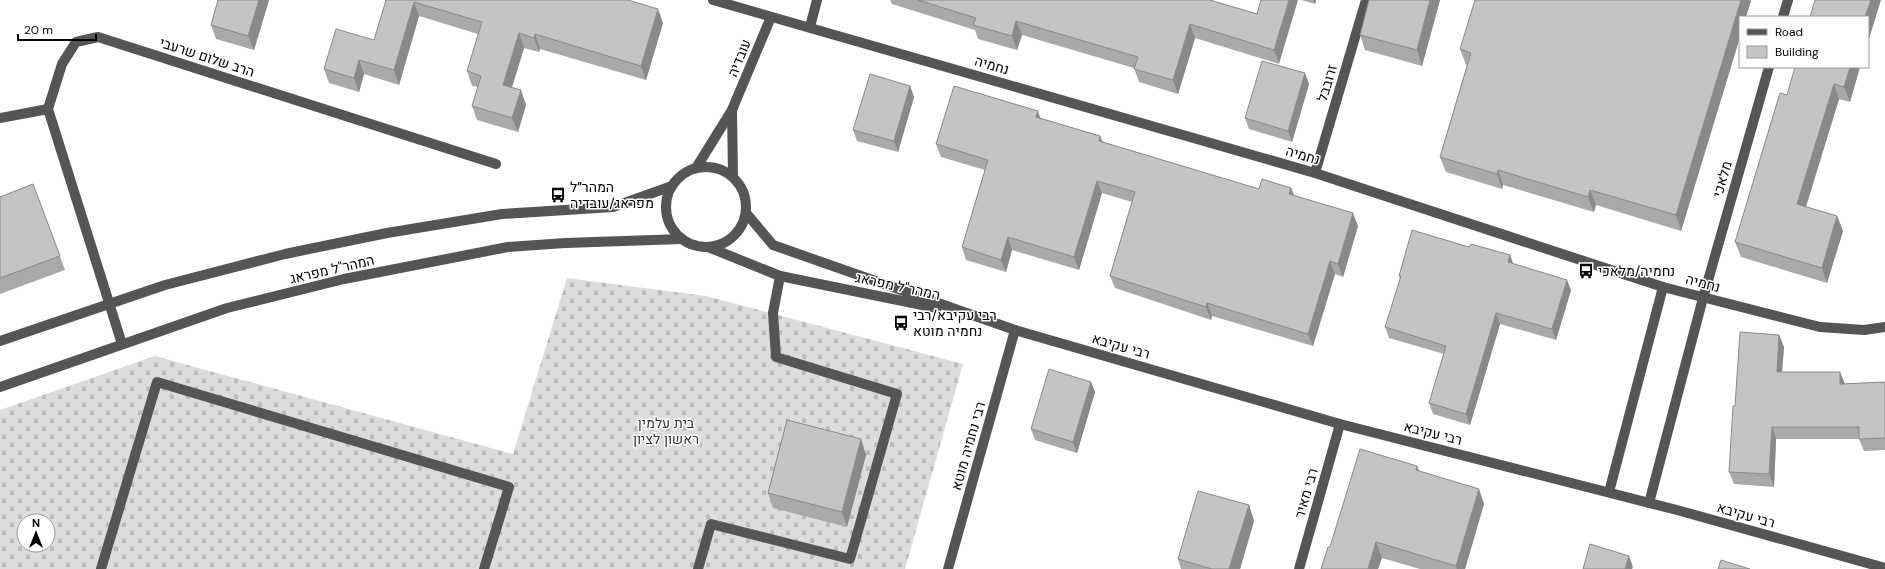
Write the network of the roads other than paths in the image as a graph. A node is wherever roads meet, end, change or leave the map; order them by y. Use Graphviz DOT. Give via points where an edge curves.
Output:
graph roads {
  1 [pos="713,0"];
  2 [pos="817,0"];
  3 [pos="1366,0"];
  4 [pos="1788,0"];
  5 [pos="733,3"];
  6 [pos="1783,16"];
  7 [pos="771,17"];
  8 [pos="810,27"];
  9 [pos="1769,68"];
  10 [pos="48,108"];
  11 [pos="732,110"];
  12 [pos="0,118"];
  13 [pos="496,164"];
  14 [pos="696,168"];
  15 [pos="1315,173"];
  16 [pos="733,176"];
  17 [pos="672,186"];
  18 [pos="746,213"];
  19 [pos="682,239"];
  20 [pos="708,247"];
  21 [pos="780,276"];
  22 [pos="1663,287"];
  23 [pos="1703,298"];
  24 [pos="108,304"];
  25 [pos="976,316"];
  26 [pos="1885,327"];
  27 [pos="1016,330"];
  28 [pos="0,341"];
  29 [pos="122,344"];
  30 [pos="0,386"];
  31 [pos="1340,424"];
  32 [pos="1609,492"];
  33 [pos="1649,503"];
  34 [pos="1885,568"];
  35 [pos="101,569"];
  36 [pos="484,569"];
  37 [pos="698,569"];
  38 [pos="948,569"];
  39 [pos="1299,569"];
  1 -- 5 [label="street, נחמיה"];
  2 -- 8 [label="street"];
  3 -- 15 [label="street, זרובבל"];
  4 -- 6 [label="street"];
  5 -- 7 [label="street, נחמיה"];
  7 -- 8 [label="street, נחמיה"];
  7 -- 11 [label="street, עובדיה"];
  8 -- 15 [label="street, נחמיה"];
  9 -- 23 [label="street, מלאכי"];
  10 -- 12 [label="street"];
  10 -- 13 [label="street, הרב שלום שרעבי" via="62,64 76,42 98,37"];
  10 -- 24 [label="street"];
  11 -- 14 [label="street, עובדיה"];
  11 -- 16 [label="street, עובדיה"];
  14 -- 16 [label="street" via="714,168"];
  14 -- 17 [label="street" via="685,173"];
  15 -- 22 [label="street, נחמיה"];
  16 -- 18 [label="street" via="741,186 746,199"];
  17 -- 19 [label="street" via="666,204 667,218"];
  17 -- 24 [label="street, המהר\"ל מפראג" via="614,207 502,214 387,233 285,254 165,285"];
  18 -- 20 [label="street" via="742,226 733,237 722,244"];
  18 -- 25 [label="street, המהר\"ל מפראג" via="773,245"];
  19 -- 20 [label="street" via="694,245"];
  19 -- 29 [label="street, המהר\"ל מפראג" via="542,244 470,254 344,279 227,308"];
  20 -- 21 [label="street, המהר\"ל מפראג"];
  21 -- 25 [label="street, המהר\"ל מפראג"];
  21 -- 37 [label="street" via="773,314 776,357 897,394 850,559 711,524"];
  22 -- 23 [label="street, נחמיה"];
  22 -- 32 [label="street"];
  23 -- 26 [label="street, נחמיה" via="1820,327 1864,330"];
  23 -- 33 [label="street, מלאכי"];
  24 -- 28 [label="street, המהר\"ל מפראג"];
  24 -- 29 [label="street"];
  25 -- 27 [label="street, רבי עקיבא"];
  27 -- 31 [label="street, רבי עקיבא"];
  27 -- 38 [label="street, רבי נחמיה מוטא"];
  29 -- 30 [label="street, המהר\"ל מפראג"];
  31 -- 32 [label="street, רבי עקיבא"];
  31 -- 39 [label="street, רבי מאיר"];
  32 -- 33 [label="street, רבי עקיבא"];
  33 -- 34 [label="street, רבי עקיבא"];
  35 -- 36 [label="street" via="157,382 509,487"];
}
